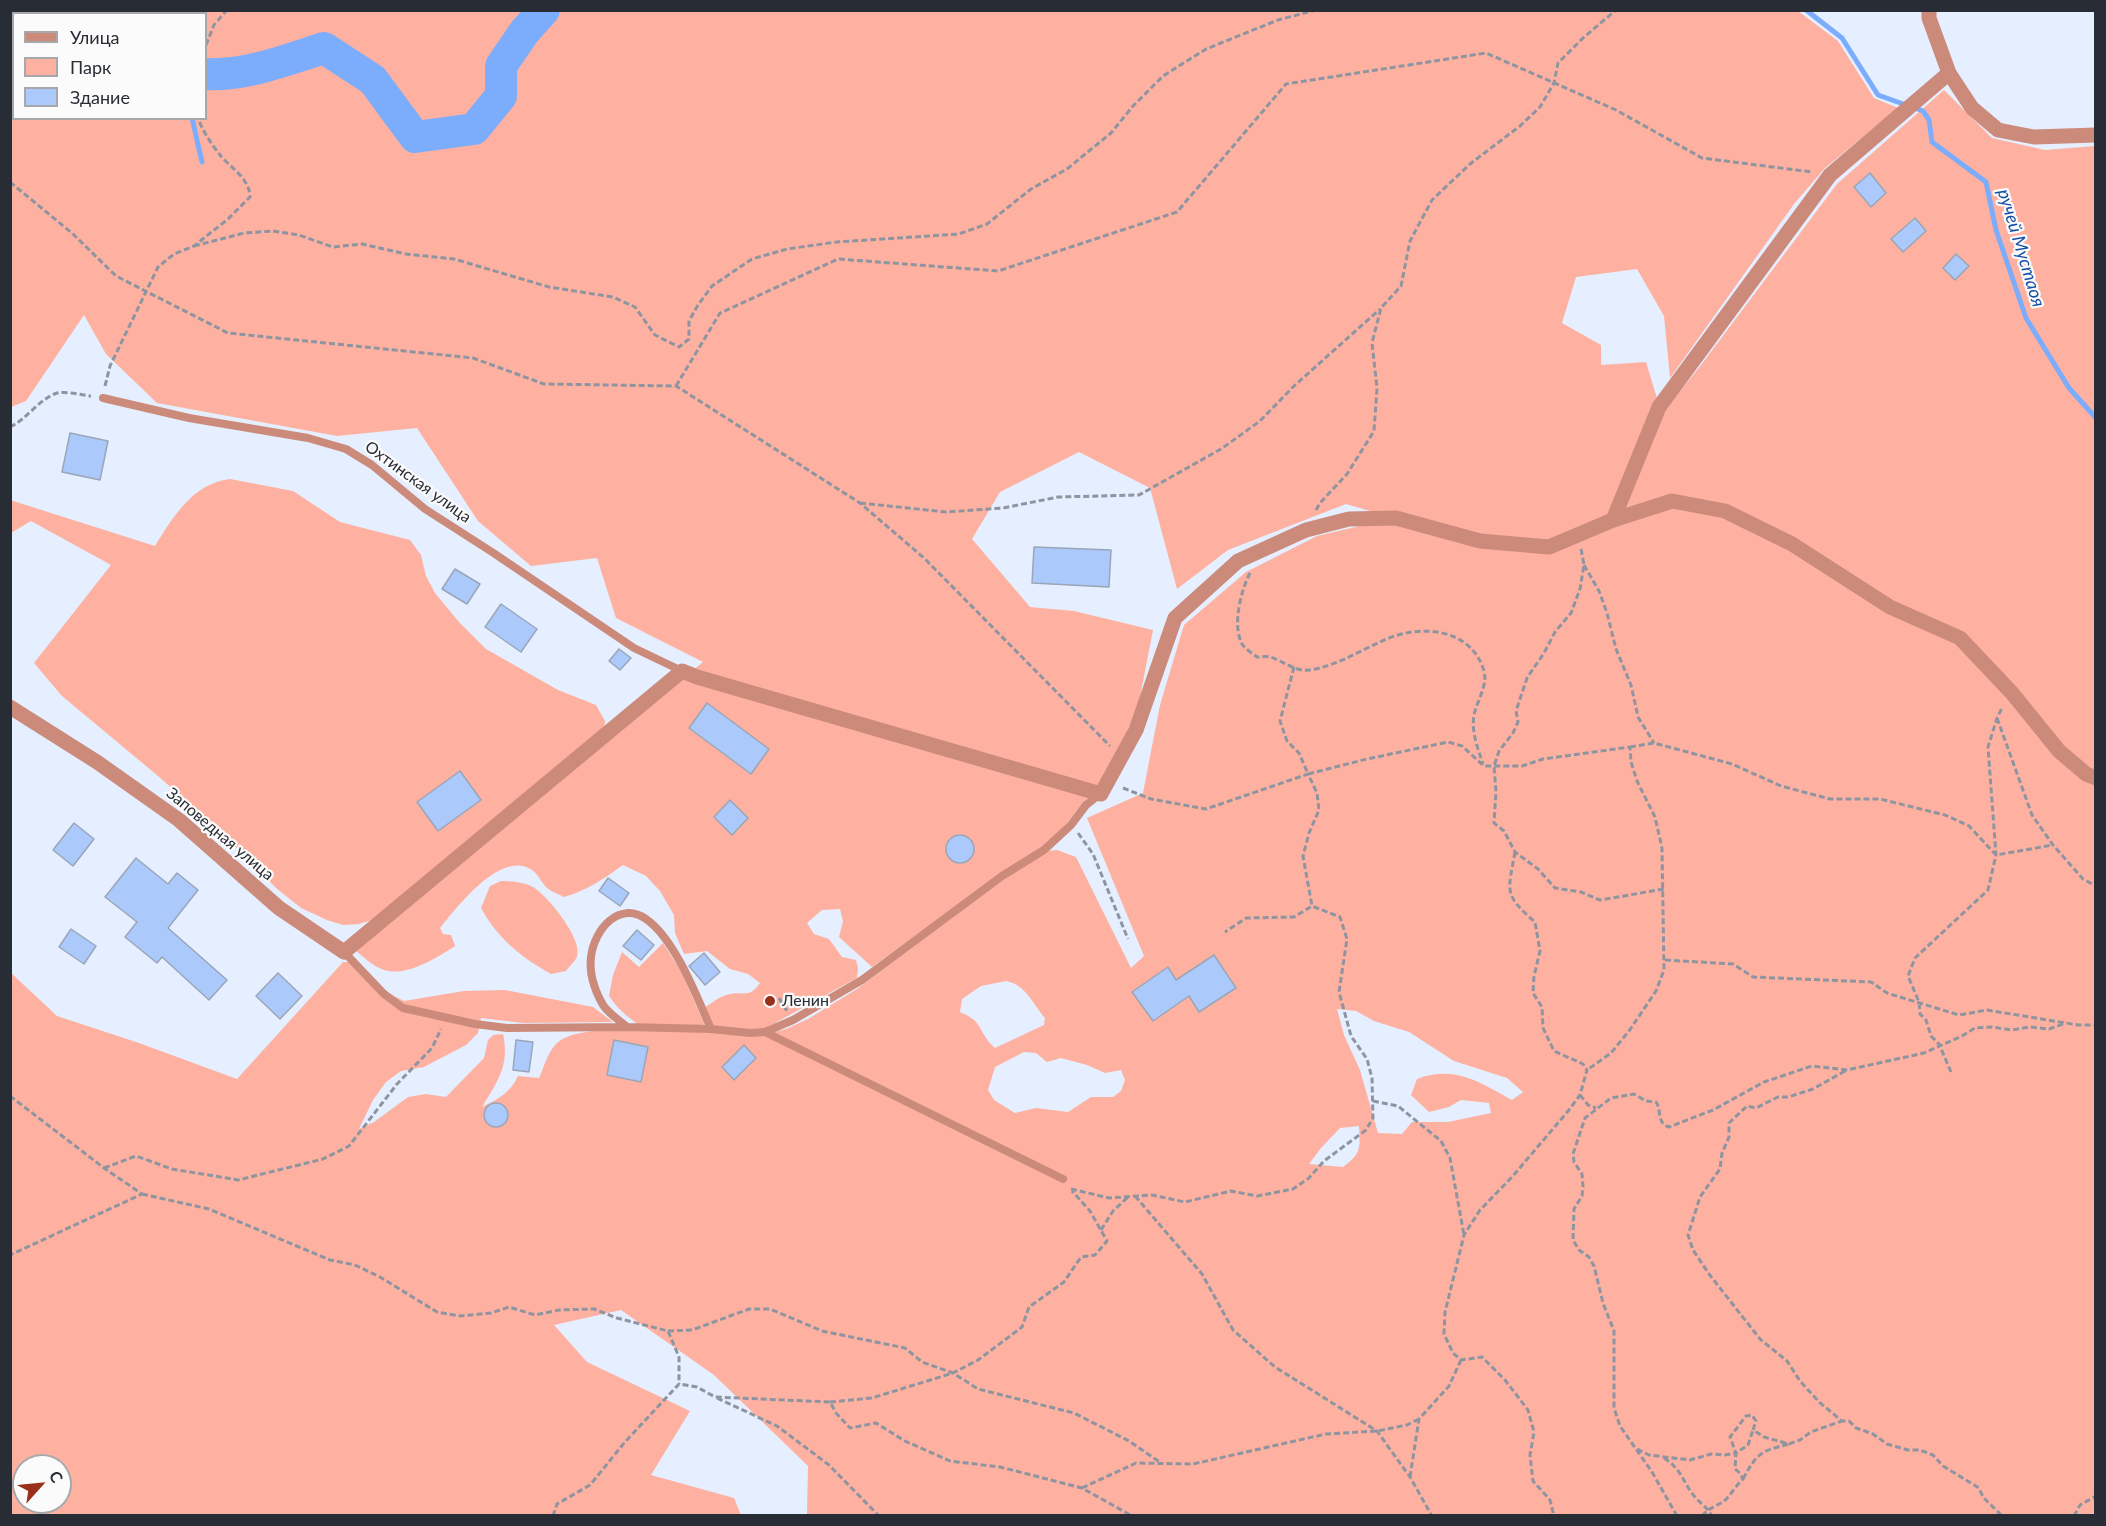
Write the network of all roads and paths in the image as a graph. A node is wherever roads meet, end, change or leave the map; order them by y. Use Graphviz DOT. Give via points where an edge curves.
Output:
graph roads {
  1 [pos="227,10"];
  2 [pos="1316,10"];
  3 [pos="1616,10"];
  4 [pos="1929,10"];
  5 [pos="207,42"];
  6 [pos="1949,73"];
  7 [pos="1554,83"];
  8 [pos="199,120"];
  9 [pos="2096,135"];
  10 [pos="1830,175"];
  11 [pos="10,182"];
  12 [pos="194,246"];
  13 [pos="146,291"];
  14 [pos="1381,308"];
  15 [pos="676,386"];
  16 [pos="103,398"];
  17 [pos="10,427"];
  18 [pos="860,503"];
  19 [pos="1613,520"];
  20 [pos="1306,530"];
  21 [pos="1580,545"];
  22 [pos="1262,550"];
  23 [pos="1584,565"];
  24 [pos="1294,667"];
  25 [pos="682,671"];
  26 [pos="2012,693"];
  27 [pos="10,706"];
  28 [pos="1997,718"];
  29 [pos="1654,743"];
  30 [pos="1630,747"];
  31 [pos="1121,758"];
  32 [pos="1484,766"];
  33 [pos="1494,766"];
  34 [pos="1308,774"];
  35 [pos="2096,778"];
  36 [pos="1104,787"];
  37 [pos="1071,825"];
  38 [pos="2053,845"];
  39 [pos="1515,852"];
  40 [pos="1996,855"];
  41 [pos="2096,886"];
  42 [pos="1664,889"];
  43 [pos="1312,906"];
  44 [pos="1225,932"];
  45 [pos="1128,939"];
  46 [pos="344,952"];
  47 [pos="1665,960"];
  48 [pos="1919,1002"];
  49 [pos="446,1019"];
  50 [pos="2066,1023"];
  51 [pos="2096,1025"];
  52 [pos="627,1027"];
  53 [pos="711,1029"];
  54 [pos="765,1032"];
  55 [pos="1940,1047"];
  56 [pos="1587,1070"];
  57 [pos="1847,1070"];
  58 [pos="1951,1072"];
  59 [pos="1580,1095"];
  60 [pos="10,1096"];
  61 [pos="1373,1101"];
  62 [pos="1596,1108"];
  63 [pos="104,1168"];
  64 [pos="1062,1179"];
  65 [pos="1071,1189"];
  66 [pos="142,1194"];
  67 [pos="1135,1196"];
  68 [pos="1128,1197"];
  69 [pos="1101,1230"];
  70 [pos="1464,1235"];
  71 [pos="10,1255"];
  72 [pos="668,1331"];
  73 [pos="1461,1360"];
  74 [pos="953,1373"];
  75 [pos="679,1383"];
  76 [pos="715,1396"];
  77 [pos="830,1402"];
  78 [pos="1419,1419"];
  79 [pos="1842,1420"];
  80 [pos="1753,1430"];
  81 [pos="1377,1431"];
  82 [pos="1790,1444"];
  83 [pos="1636,1449"];
  84 [pos="1736,1453"];
  85 [pos="1661,1456"];
  86 [pos="1161,1463"];
  87 [pos="1410,1477"];
  88 [pos="1743,1479"];
  89 [pos="1082,1488"];
  90 [pos="2096,1496"];
  91 [pos="1708,1508"];
  92 [pos="553,1515"];
  93 [pos="879,1515"];
  94 [pos="1131,1515"];
  95 [pos="1432,1515"];
  96 [pos="1554,1515"];
  97 [pos="1677,1515"];
  98 [pos="1702,1515"];
  99 [pos="1712,1515"];
  100 [pos="2002,1515"];
  101 [pos="2074,1515"];
  1 -- 5 [label="path" via="214,25"];
  2 -- 12 [label="path" via="1278,20 1206,49 1163,76 1111,133 987,224 959,234 837,242 752,259 712,286 689,321 689,339 679,347 655,335 635,307 613,297 549,287 454,259 362,244 333,247 273,231 244,233"];
  3 -- 7 [label="path" via="1558,63"];
  4 -- 6 [label="street"];
  6 -- 9 [label="street" via="1972,108 1998,130 2034,137"];
  6 -- 10 [label="street"];
  7 -- 10 [label="path" via="1616,110 1702,158"];
  7 -- 14 [label="path" via="1540,108 1432,200 1410,241 1401,286"];
  7 -- 15 [label="path" via="1486,53 1286,84 1177,212 998,270 838,259 720,313"];
  8 -- 12 [label="path" via="220,155 238,173 250,197"];
  10 -- 19 [label="street" via="1659,407"];
  11 -- 13 [label="path" via="116,276"];
  12 -- 13 [label="path" via="174,254 158,267"];
  13 -- 15 [label="path" via="228,333 473,358 544,384"];
  13 -- 16 [label="path" via="110,366"];
  14 -- 18 [label="path" via="1260,421 1221,449 1139,495 1058,497 1003,508 946,512"];
  14 -- 20 [label="path" via="1372,343 1377,388 1374,430 1347,474 1320,503"];
  15 -- 18 [label="path"];
  16 -- 17 [label="path" via="58,393"];
  16 -- 25 [label="lane, Охтинская улица" via="346,449 425,509 634,648"];
  18 -- 31 [label="path" via="924,558"];
  19 -- 20 [label="street" via="1549,547 1480,541 1396,518 1349,519"];
  19 -- 26 [label="street" via="1672,501 1725,512 1792,544 1890,607 1960,638"];
  20 -- 22 [label="street"];
  21 -- 23 [label="path"];
  22 -- 24 [label="path" via="1243,588 1238,630 1243,646 1257,657 1269,657"];
  22 -- 31 [label="street" via="1238,561 1175,618 1136,730"];
  23 -- 29 [label="path" via="1607,613 1638,717"];
  23 -- 33 [label="path" via="1581,589 1571,614 1527,678 1516,711 1518,722"];
  24 -- 32 [label="path" via="1306,671 1327,667 1390,638 1413,633 1442,632 1460,638 1476,652 1485,673 1474,716 1475,741"];
  24 -- 34 [label="path" via="1280,721 1287,741 1299,753"];
  25 -- 36 [label="street"];
  25 -- 46 [label="street"];
  26 -- 28 [label="path"];
  26 -- 35 [label="street" via="2059,751"];
  27 -- 46 [label="street, Заповедная улица" via="179,820 279,908"];
  28 -- 38 [label="path" via="2032,815"];
  28 -- 40 [label="path" via="1988,747"];
  29 -- 30 [label="path"];
  29 -- 40 [label="path" via="1732,764 1781,786 1830,799 1880,799 1945,815 1969,826"];
  30 -- 33 [label="path"];
  30 -- 42 [label="path" via="1637,781 1655,816 1662,848"];
  31 -- 36 [label="street"];
  32 -- 33 [label="path"];
  32 -- 34 [label="path" via="1462,746 1448,742"];
  33 -- 39 [label="path" via="1494,823 1504,831"];
  34 -- 36 [label="path" via="1206,809"];
  34 -- 43 [label="path" via="1317,793 1319,810 1303,856"];
  36 -- 37 [label="lane"];
  37 -- 45 [label="path" via="1093,854"];
  37 -- 54 [label="lane" via="1044,850 988,886 862,980"];
  38 -- 40 [label="path"];
  38 -- 41 [label="path" via="2083,879"];
  39 -- 42 [label="path" via="1555,888 1600,900"];
  39 -- 56 [label="path" via="1510,893 1514,903 1535,921 1540,951 1533,993 1542,1007 1543,1028 1554,1051"];
  40 -- 48 [label="path" via="1988,890 1915,958 1908,976"];
  42 -- 47 [label="path"];
  43 -- 44 [label="path" via="1294,917 1246,918"];
  43 -- 61 [label="path" via="1340,917 1347,939 1339,992 1351,1036 1367,1059"];
  46 -- 49 [label="lane" via="391,1001"];
  47 -- 48 [label="path" via="1733,964 1753,977 1871,982 1887,993"];
  47 -- 56 [label="path" via="1656,991 1629,1030 1611,1053"];
  48 -- 50 [label="path" via="1959,1015 1987,1010"];
  48 -- 55 [label="path" via="1920,1014"];
  49 -- 52 [label="lane" via="507,1028"];
  49 -- 63 [label="path" via="432,1048 397,1084 349,1146 323,1160 238,1180 172,1169 136,1155"];
  50 -- 51 [label="path"];
  50 -- 55 [label="path" via="2049,1029 1975,1028"];
  52 -- 53 [label="lane"];
  52 -- 53 [label="lane" via="604,1006 594,982 591,960 598,933 614,917 628,911 647,920 664,939 687,976"];
  53 -- 54 [label="lane"];
  54 -- 64 [label="lane"];
  55 -- 57 [label="path"];
  55 -- 58 [label="path"];
  56 -- 59 [label="path"];
  57 -- 62 [label="path" via="1812,1066 1764,1082 1713,1110 1669,1127 1658,1117 1656,1102 1634,1094 1611,1098"];
  57 -- 79 [label="path" via="1813,1089 1778,1097 1756,1108 1747,1106 1729,1123 1720,1169 1700,1197 1688,1235 1709,1274 1760,1339 1787,1360 1819,1402"];
  59 -- 62 [label="path"];
  59 -- 70 [label="path" via="1480,1210"];
  60 -- 63 [label="path"];
  61 -- 67 [label="path" via="1373,1118 1366,1130 1293,1189 1257,1196 1231,1191 1185,1202 1152,1195"];
  61 -- 70 [label="path" via="1398,1106 1441,1141 1450,1158"];
  62 -- 83 [label="path" via="1586,1118 1573,1154 1583,1187 1574,1209 1574,1240 1594,1266 1614,1331 1614,1408 1620,1426"];
  63 -- 66 [label="path"];
  64 -- 65 [label="path"];
  65 -- 68 [label="path" via="1109,1198"];
  65 -- 69 [label="path"];
  66 -- 71 [label="path"];
  66 -- 72 [label="path" via="209,1209 330,1260 356,1265 437,1312 460,1316 509,1307 535,1315 594,1309"];
  67 -- 68 [label="path"];
  67 -- 81 [label="path" via="1202,1274 1233,1330 1275,1366"];
  68 -- 69 [label="path"];
  69 -- 74 [label="path" via="1107,1241 1095,1255 1081,1257 1064,1282 1029,1307 1022,1327 978,1360"];
  70 -- 73 [label="path" via="1445,1312 1444,1334"];
  72 -- 74 [label="path" via="692,1330 749,1309 770,1309 822,1330 904,1348 922,1362"];
  72 -- 75 [label="path" via="679,1357"];
  73 -- 78 [label="path" via="1449,1386"];
  73 -- 96 [label="path" via="1482,1357 1528,1410 1534,1432 1530,1455 1533,1480 1550,1500"];
  74 -- 77 [label="path" via="872,1398"];
  74 -- 86 [label="path" via="978,1389 1074,1413 1129,1441"];
  75 -- 76 [label="path"];
  75 -- 92 [label="path" via="590,1485 557,1504"];
  76 -- 77 [label="path"];
  76 -- 93 [label="path" via="777,1426 829,1465"];
  77 -- 89 [label="path" via="849,1428 876,1423 950,1461 1000,1467"];
  78 -- 81 [label="path"];
  78 -- 87 [label="path"];
  79 -- 82 [label="path"];
  79 -- 100 [label="path" via="1887,1444 1933,1455 1943,1466 1979,1488"];
  80 -- 82 [label="path"];
  80 -- 84 [label="path" via="1748,1445"];
  80 -- 84 [label="path" via="1756,1421 1752,1415 1746,1416 1730,1437"];
  81 -- 86 [label="path" via="1326,1434 1193,1464"];
  81 -- 87 [label="path"];
  82 -- 88 [label="path" via="1756,1457"];
  83 -- 85 [label="path"];
  83 -- 97 [label="path"];
  84 -- 85 [label="path" via="1690,1460"];
  84 -- 88 [label="path" via="1735,1469"];
  85 -- 91 [label="path"];
  86 -- 89 [label="path" via="1136,1463"];
  87 -- 95 [label="path"];
  88 -- 91 [label="path" via="1725,1501"];
  89 -- 94 [label="path"];
  90 -- 101 [label="path" via="2079,1505"];
  91 -- 98 [label="path"];
  91 -- 99 [label="path"];
}
